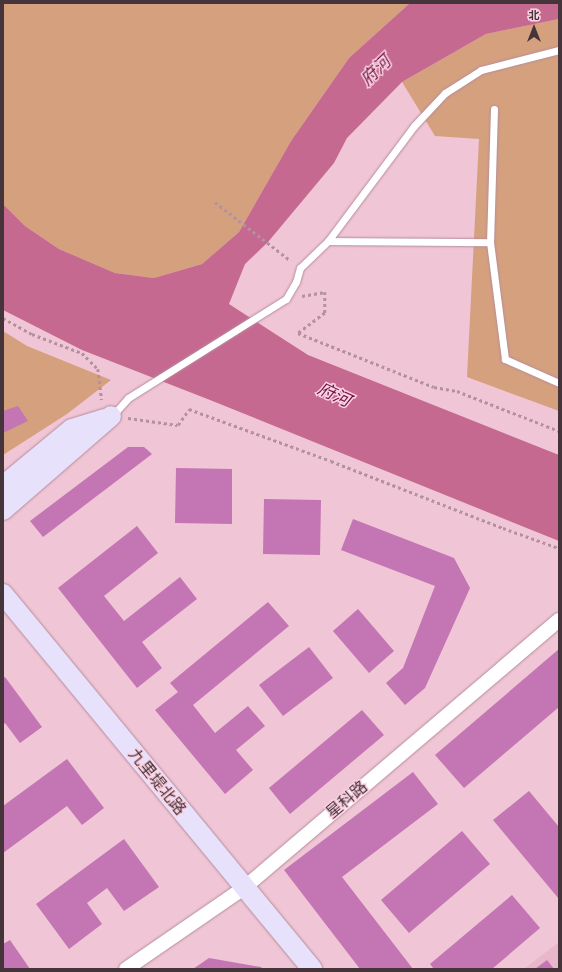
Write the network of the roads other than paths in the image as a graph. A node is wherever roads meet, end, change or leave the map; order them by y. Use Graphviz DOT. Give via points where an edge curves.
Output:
graph roads {
  1 [pos="559,50"];
  2 [pos="494,109"];
  3 [pos="328,241"];
  4 [pos="490,242"];
  5 [pos="559,383"];
  6 [pos="111,416"];
  7 [pos="3,486"];
  8 [pos="3,510"];
  9 [pos="3,594"];
  10 [pos="559,620"];
  11 [pos="244,888"];
  12 [pos="126,969"];
  13 [pos="312,969"];
  1 -- 3 [label="lane" via="481,70 445,93 414,126"];
  2 -- 4 [label="lane"];
  3 -- 4 [label="lane"];
  3 -- 6 [label="lane" via="300,268 296,282 286,299 128,398"];
  4 -- 5 [label="lane" via="505,359"];
  6 -- 7 [label="street" via="72,429"];
  6 -- 8 [label="street"];
  9 -- 11 [label="street, 九里堤北路"];
  10 -- 11 [label="street, 星科路"];
  11 -- 12 [label="street, 星科路"];
  11 -- 13 [label="street, 九里堤北路"];
}
